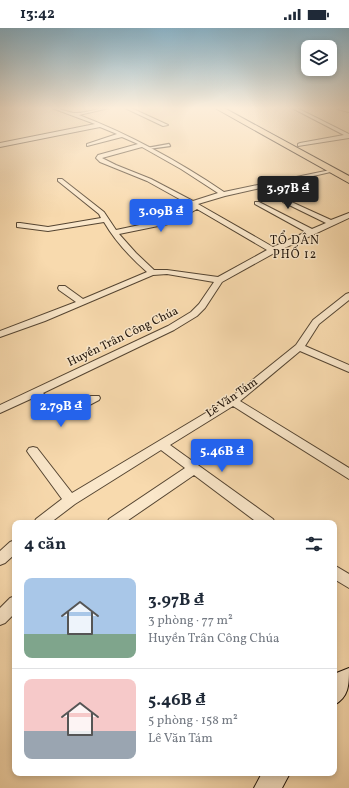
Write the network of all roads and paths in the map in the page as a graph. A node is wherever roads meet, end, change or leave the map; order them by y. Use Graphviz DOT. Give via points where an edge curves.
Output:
graph roads {
  1 [pos="94,143"];
  2 [pos="138,143"];
  3 [pos="284,143"];
  4 [pos="297,143"];
  5 [pos="308,143"];
  6 [pos="89,145"];
  7 [pos="169,145"];
  8 [pos="300,145"];
  9 [pos="145,147"];
  10 [pos="333,170"];
  11 [pos="349,172"];
  12 [pos="60,180"];
  13 [pos="349,180"];
  14 [pos="223,194"];
  15 [pos="285,201"];
  16 [pos="257,203"];
  17 [pos="196,205"];
  18 [pos="349,215"];
  19 [pos="106,219"];
  20 [pos="331,223"];
  21 [pos="20,225"];
  22 [pos="311,232"];
  23 [pos="114,233"];
  24 [pos="273,250"];
  25 [pos="152,273"];
  26 [pos="219,280"];
  27 [pos="62,288"];
  28 [pos="349,296"];
  29 [pos="82,302"];
  30 [pos="0,334"];
  31 [pos="300,347"];
  32 [pos="349,368"];
  33 [pos="36,392"];
  34 [pos="95,398"];
  35 [pos="233,401"];
  36 [pos="0,409"];
  37 [pos="161,444"];
  38 [pos="33,452"];
  39 [pos="195,468"];
  40 [pos="349,474"];
  41 [pos="70,500"];
  42 [pos="45,520"];
  43 [pos="118,520"];
  44 [pos="264,520"];
  45 [pos="12,549"];
  46 [pos="0,559"];
  47 [pos="337,573"];
  48 [pos="349,582"];
  49 [pos="12,606"];
  50 [pos="0,618"];
  51 [pos="349,679"];
  52 [pos="337,689"];
  53 [pos="275,776"];
  54 [pos="267,788"];
  1 -- 6 [label="street"];
  2 -- 9 [label="street"];
  3 -- 10 [label="main road"];
  4 -- 8 [label="main road"];
  5 -- 8 [label="street"];
  7 -- 9 [label="lane"];
  8 -- 11 [label="main road"];
  9 -- 14 [label="street"];
  9 -- 17 [label="street" via="99,158 104,163 135,174"];
  10 -- 13 [label="main road"];
  10 -- 14 [label="street"];
  12 -- 19 [label="street"];
  14 -- 17 [label="street"];
  15 -- 20 [label="street"];
  16 -- 22 [label="street"];
  17 -- 23 [label="street" via="170,220"];
  17 -- 24 [label="street" via="239,233"];
  18 -- 20 [label="street, Huyền Trân Công Chúa"];
  19 -- 21 [label="street" via="48,228"];
  19 -- 23 [label="street"];
  20 -- 22 [label="street, Huyền Trân Công Chúa"];
  22 -- 24 [label="street, Huyền Trân Công Chúa"];
  23 -- 25 [label="street" via="132,255"];
  24 -- 26 [label="street, Huyền Trân Công Chúa"];
  25 -- 26 [label="street" via="167,272"];
  25 -- 29 [label="street"];
  26 -- 33 [label="street, Huyền Trân Công Chúa" via="202,306 185,320"];
  27 -- 29 [label="street"];
  28 -- 31 [label="street, Lê Văn Tám" via="316,322"];
  29 -- 30 [label="street"];
  31 -- 32 [label="street"];
  31 -- 35 [label="street, Lê Văn Tám"];
  33 -- 34 [label="street" via="61,416"];
  33 -- 36 [label="street, Huyền Trân Công Chúa"];
  35 -- 37 [label="street, Lê Văn Tám"];
  35 -- 40 [label="street"];
  37 -- 39 [label="street"];
  37 -- 41 [label="street, Lê Văn Tám"];
  38 -- 41 [label="street"];
  39 -- 43 [label="street"];
  39 -- 44 [label="street"];
  41 -- 42 [label="street, Lê Văn Tám"];
  45 -- 46 [label="street"];
  47 -- 48 [label="street"];
  49 -- 50 [label="street"];
  51 -- 52 [label="street"];
  53 -- 54 [label="street"];
}
